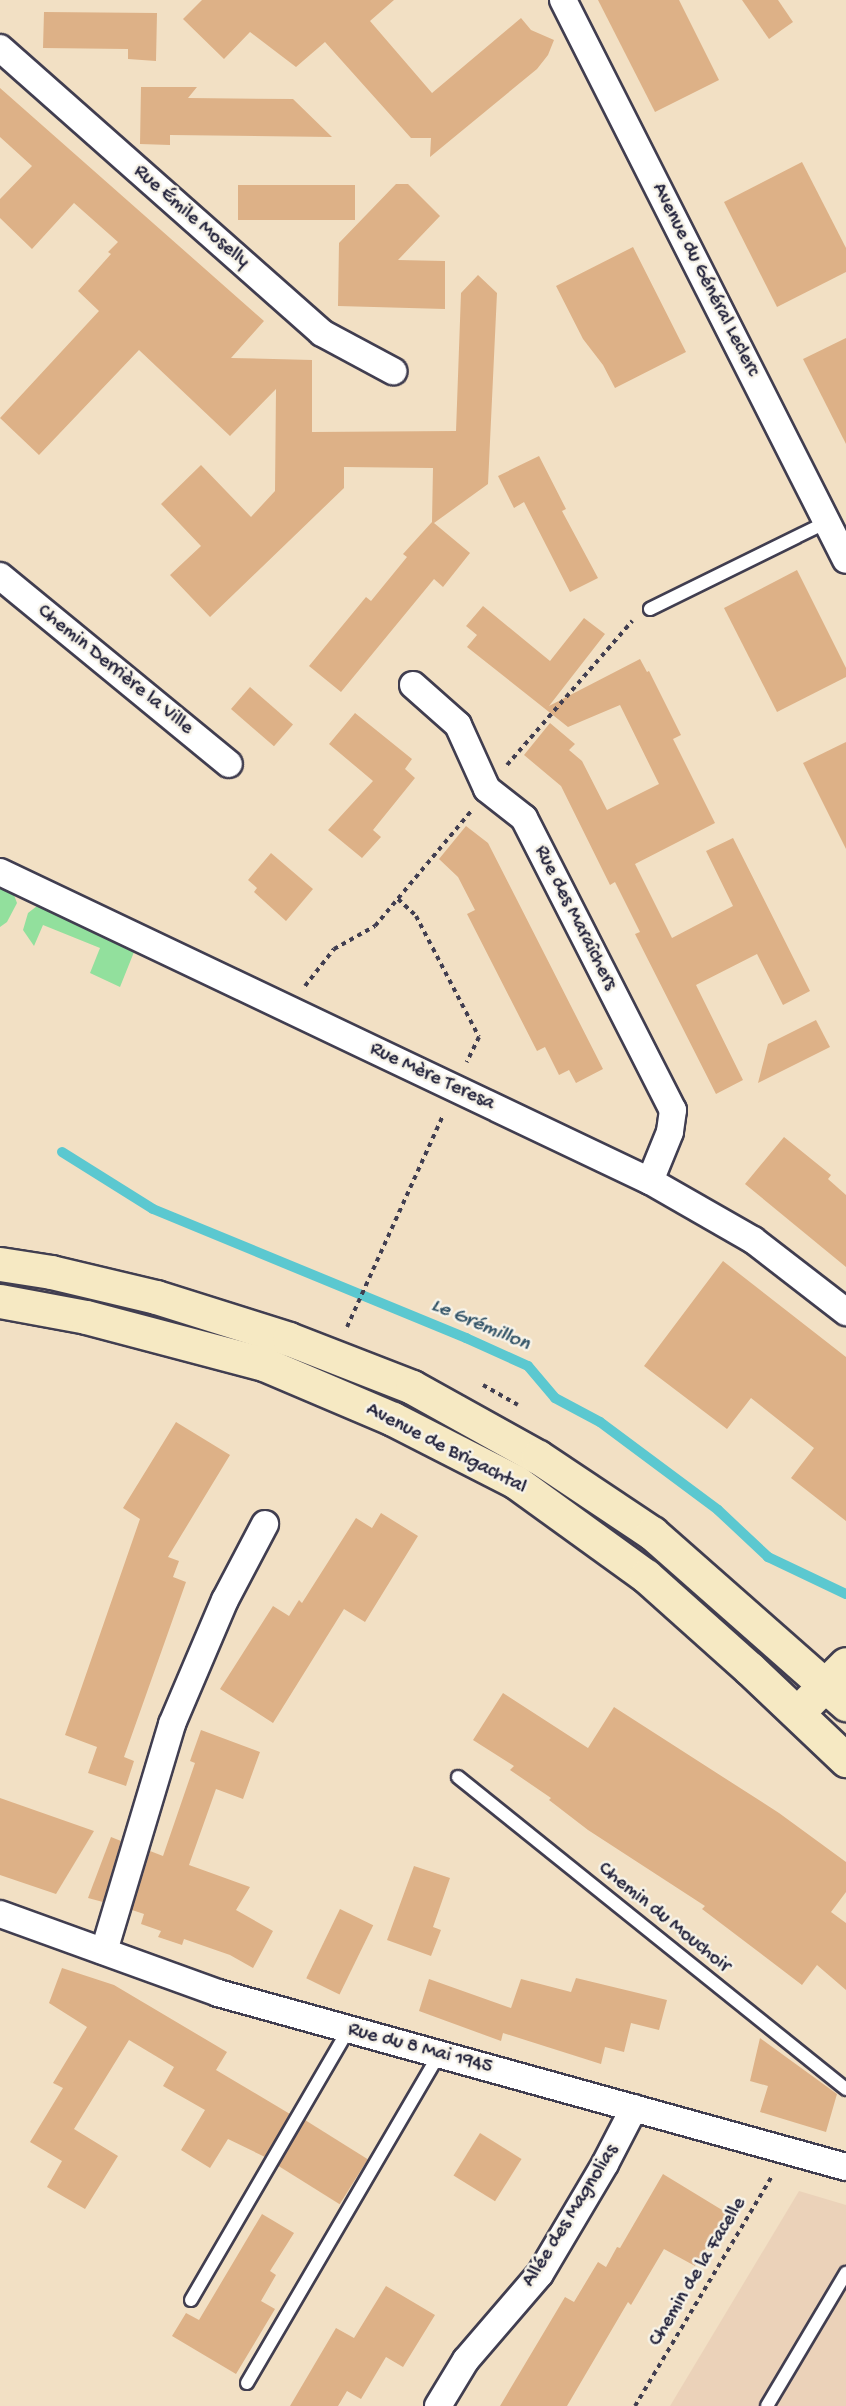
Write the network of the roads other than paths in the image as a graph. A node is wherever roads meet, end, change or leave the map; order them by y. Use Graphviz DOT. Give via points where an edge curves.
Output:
graph roads {
  1 [pos="563,0"];
  2 [pos="0,48"];
  3 [pos="393,371"];
  4 [pos="827,522"];
  5 [pos="846,560"];
  6 [pos="0,576"];
  7 [pos="650,609"];
  8 [pos="413,686"];
  9 [pos="229,764"];
  10 [pos="0,872"];
  11 [pos="650,1180"];
  12 [pos="0,1264"];
  13 [pos="0,1301"];
  14 [pos="846,1312"];
  15 [pos="265,1524"];
  16 [pos="839,1684"];
  17 [pos="796,1715"];
  18 [pos="846,1760"];
  19 [pos="458,1778"];
  20 [pos="0,1914"];
  21 [pos="104,1951"];
  22 [pos="348,2029"];
  23 [pos="439,2054"];
  24 [pos="846,2089"];
  25 [pos="634,2108"];
  26 [pos="846,2167"];
  27 [pos="846,2273"];
  28 [pos="191,2300"];
  29 [pos="247,2383"];
  30 [pos="438,2406"];
  31 [pos="767,2406"];
  1 -- 4 [label="street, Avenue du Général Leclerc"];
  2 -- 3 [label="street, Rue Émile Moselly" via="322,333"];
  4 -- 5 [label="street, Avenue du Général Leclerc"];
  4 -- 7 [label="lane"];
  6 -- 9 [label="street, Chemin Derrière la Ville"];
  8 -- 11 [label="street, Rue des Maraîchers" via="458,725 487,789 524,818 673,1110 670,1132"];
  10 -- 11 [label="street, Rue Mère Teresa"];
  11 -- 14 [label="street, Rue Mère Teresa" via="753,1240"];
  12 -- 16 [label="main road, Avenue de Brigachtal" via="156,1297 289,1339 412,1387 538,1457 652,1533"];
  13 -- 17 [label="main road, Avenue de Brigachtal" via="86,1317 264,1364 393,1419 516,1482 646,1576"];
  15 -- 21 [label="street" via="225,1600 171,1724"];
  16 -- 17 [label="main road"];
  17 -- 18 [label="main road, Avenue de Brigachtal"];
  19 -- 24 [label="lane, Chemin du Mouchoir"];
  20 -- 21 [label="street, Rue du 8 Mai 1945"];
  21 -- 22 [label="street, Rue du 8 Mai 1945" via="218,1993"];
  22 -- 23 [label="street, Rue du 8 Mai 1945"];
  22 -- 28 [label="lane"];
  23 -- 25 [label="street, Rue du 8 Mai 1945"];
  23 -- 29 [label="lane"];
  25 -- 26 [label="street, Rue du 8 Mai 1945"];
  25 -- 30 [label="street, Allée des Magnolias" via="540,2274 466,2360"];
  27 -- 31 [label="lane"];
}
